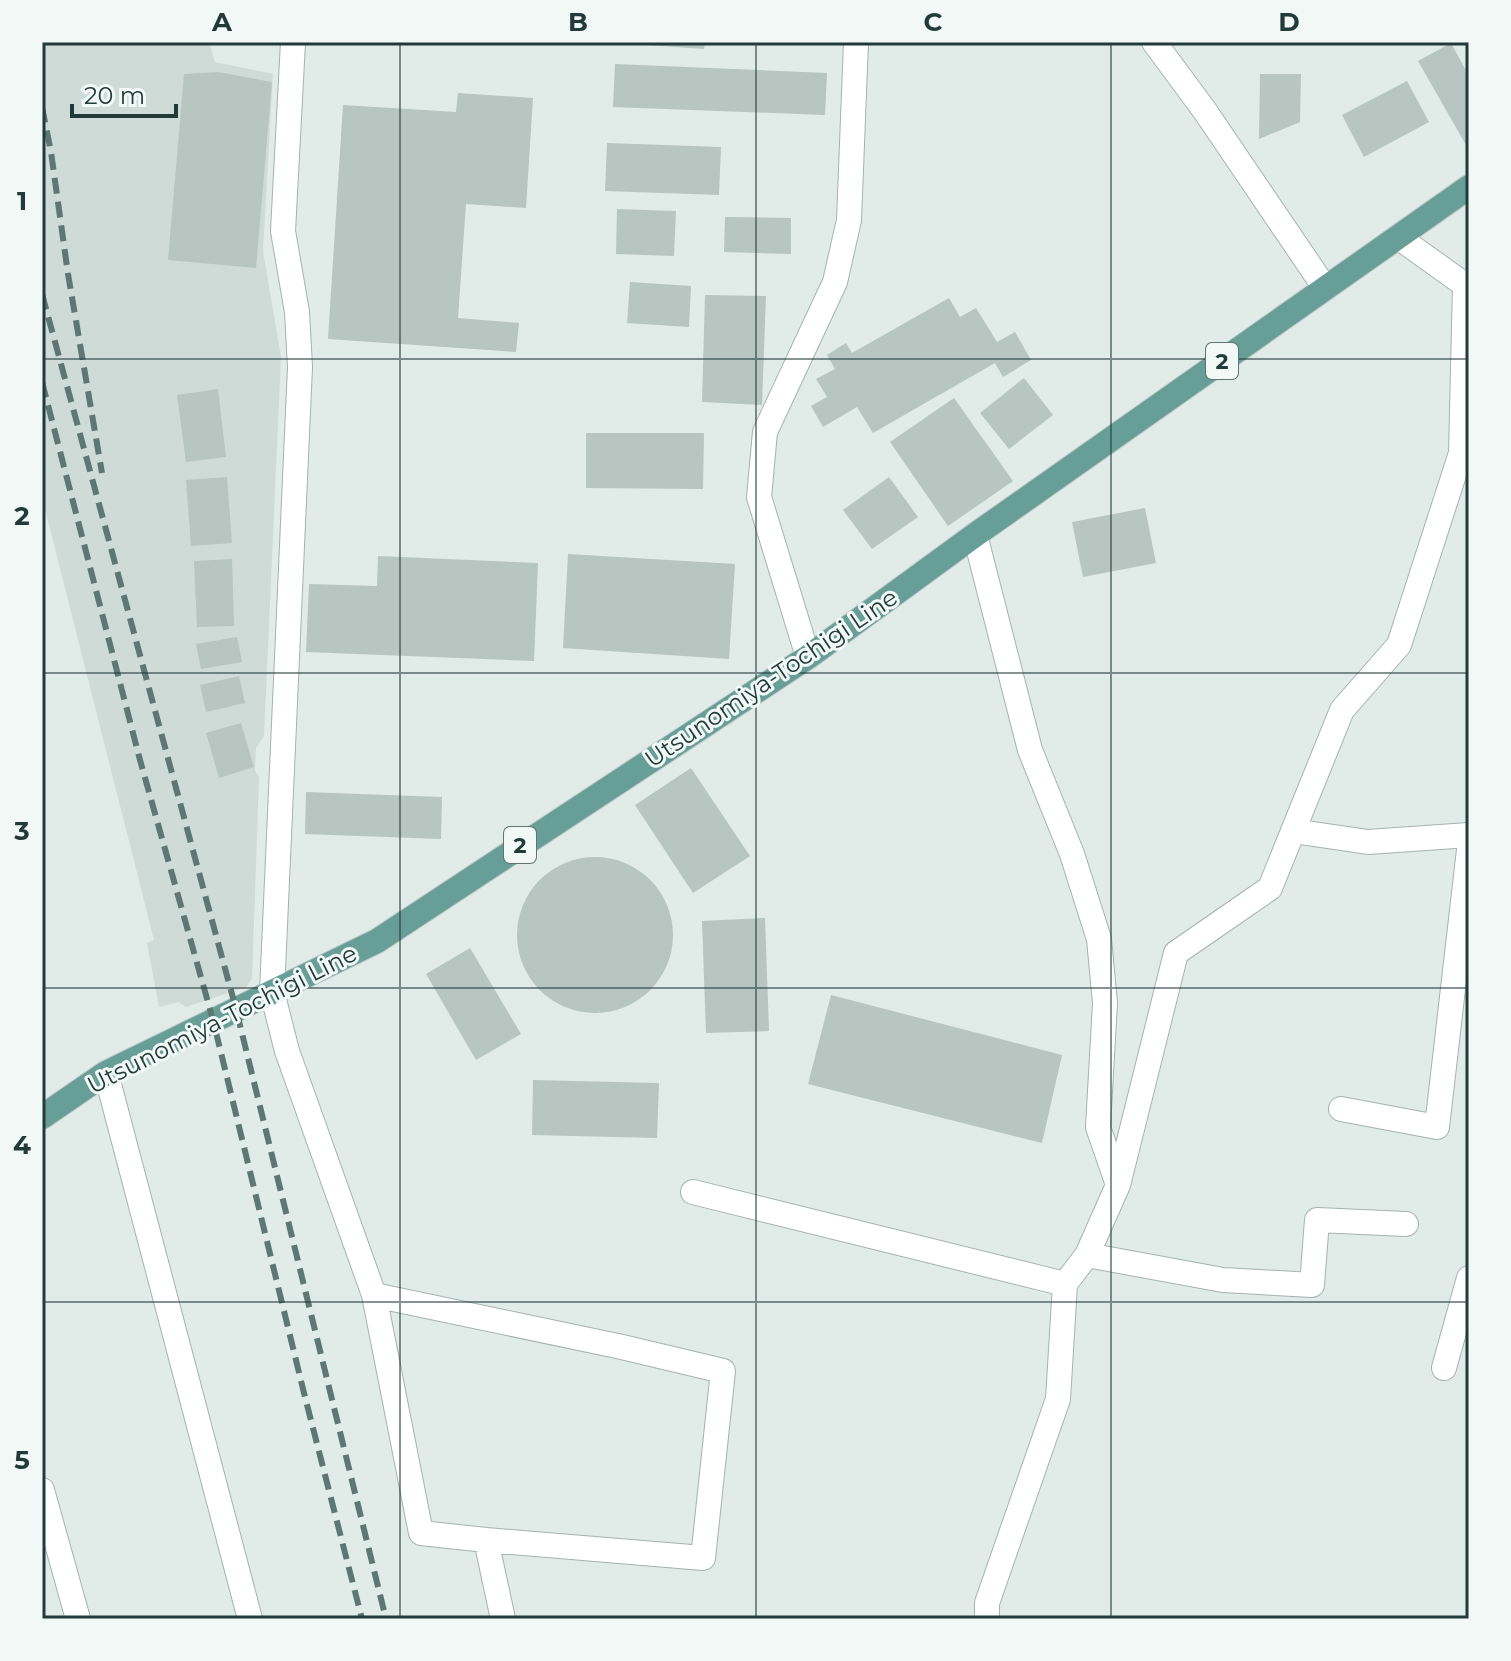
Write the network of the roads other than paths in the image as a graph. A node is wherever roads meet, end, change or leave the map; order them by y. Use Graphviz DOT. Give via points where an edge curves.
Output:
graph roads {
  1 [pos="293,42"];
  2 [pos="856,42"];
  3 [pos="1154,42"];
  4 [pos="1469,187"];
  5 [pos="1398,237"];
  6 [pos="1325,288"];
  7 [pos="975,535"];
  8 [pos="808,657"];
  9 [pos="1293,831"];
  10 [pos="1469,835"];
  11 [pos="1469,850"];
  12 [pos="272,992"];
  13 [pos="106,1073"];
  14 [pos="1341,1109"];
  15 [pos="42,1117"];
  16 [pos="1118,1185"];
  17 [pos="693,1192"];
  18 [pos="1406,1224"];
  19 [pos="1087,1255"];
  20 [pos="1469,1278"];
  21 [pos="1065,1284"];
  22 [pos="374,1295"];
  23 [pos="1444,1368"];
  24 [pos="42,1490"];
  25 [pos="486,1540"];
  26 [pos="78,1619"];
  27 [pos="250,1619"];
  28 [pos="503,1619"];
  29 [pos="987,1619"];
  1 -- 12 [label="street" via="283,231 300,367"];
  2 -- 8 [label="street" via="849,220 835,282 765,432 759,497"];
  3 -- 6 [label="street"];
  4 -- 5 [label="main road, Utsunomiya-Tochigi Line / 2"];
  5 -- 6 [label="main road, Utsunomiya-Tochigi Line / 2"];
  5 -- 9 [label="street" via="1465,285 1461,453 1399,645 1342,710"];
  6 -- 7 [label="main road, Utsunomiya-Tochigi Line / 2"];
  7 -- 8 [label="main road, Utsunomiya-Tochigi Line / 2"];
  7 -- 16 [label="street" via="1030,750 1099,939 1105,1003 1098,1127"];
  8 -- 12 [label="main road, Utsunomiya-Tochigi Line / 2" via="377,941"];
  9 -- 10 [label="street" via="1368,842"];
  9 -- 16 [label="street" via="1270,888 1176,953"];
  11 -- 14 [label="street" via="1437,1127"];
  12 -- 13 [label="main road, Utsunomiya-Tochigi Line / 2"];
  12 -- 22 [label="street" via="287,1051"];
  13 -- 15 [label="main road, Utsunomiya-Tochigi Line / 2"];
  13 -- 27 [label="street"];
  16 -- 19 [label="street"];
  17 -- 21 [label="street"];
  18 -- 19 [label="street" via="1317,1220 1312,1285 1223,1280"];
  19 -- 21 [label="street"];
  20 -- 23 [label="street"];
  21 -- 29 [label="street" via="1058,1399 987,1603"];
  22 -- 25 [label="street" via="421,1533"];
  22 -- 25 [label="street" via="723,1371 703,1558"];
  24 -- 26 [label="street"];
  25 -- 28 [label="street"];
}
